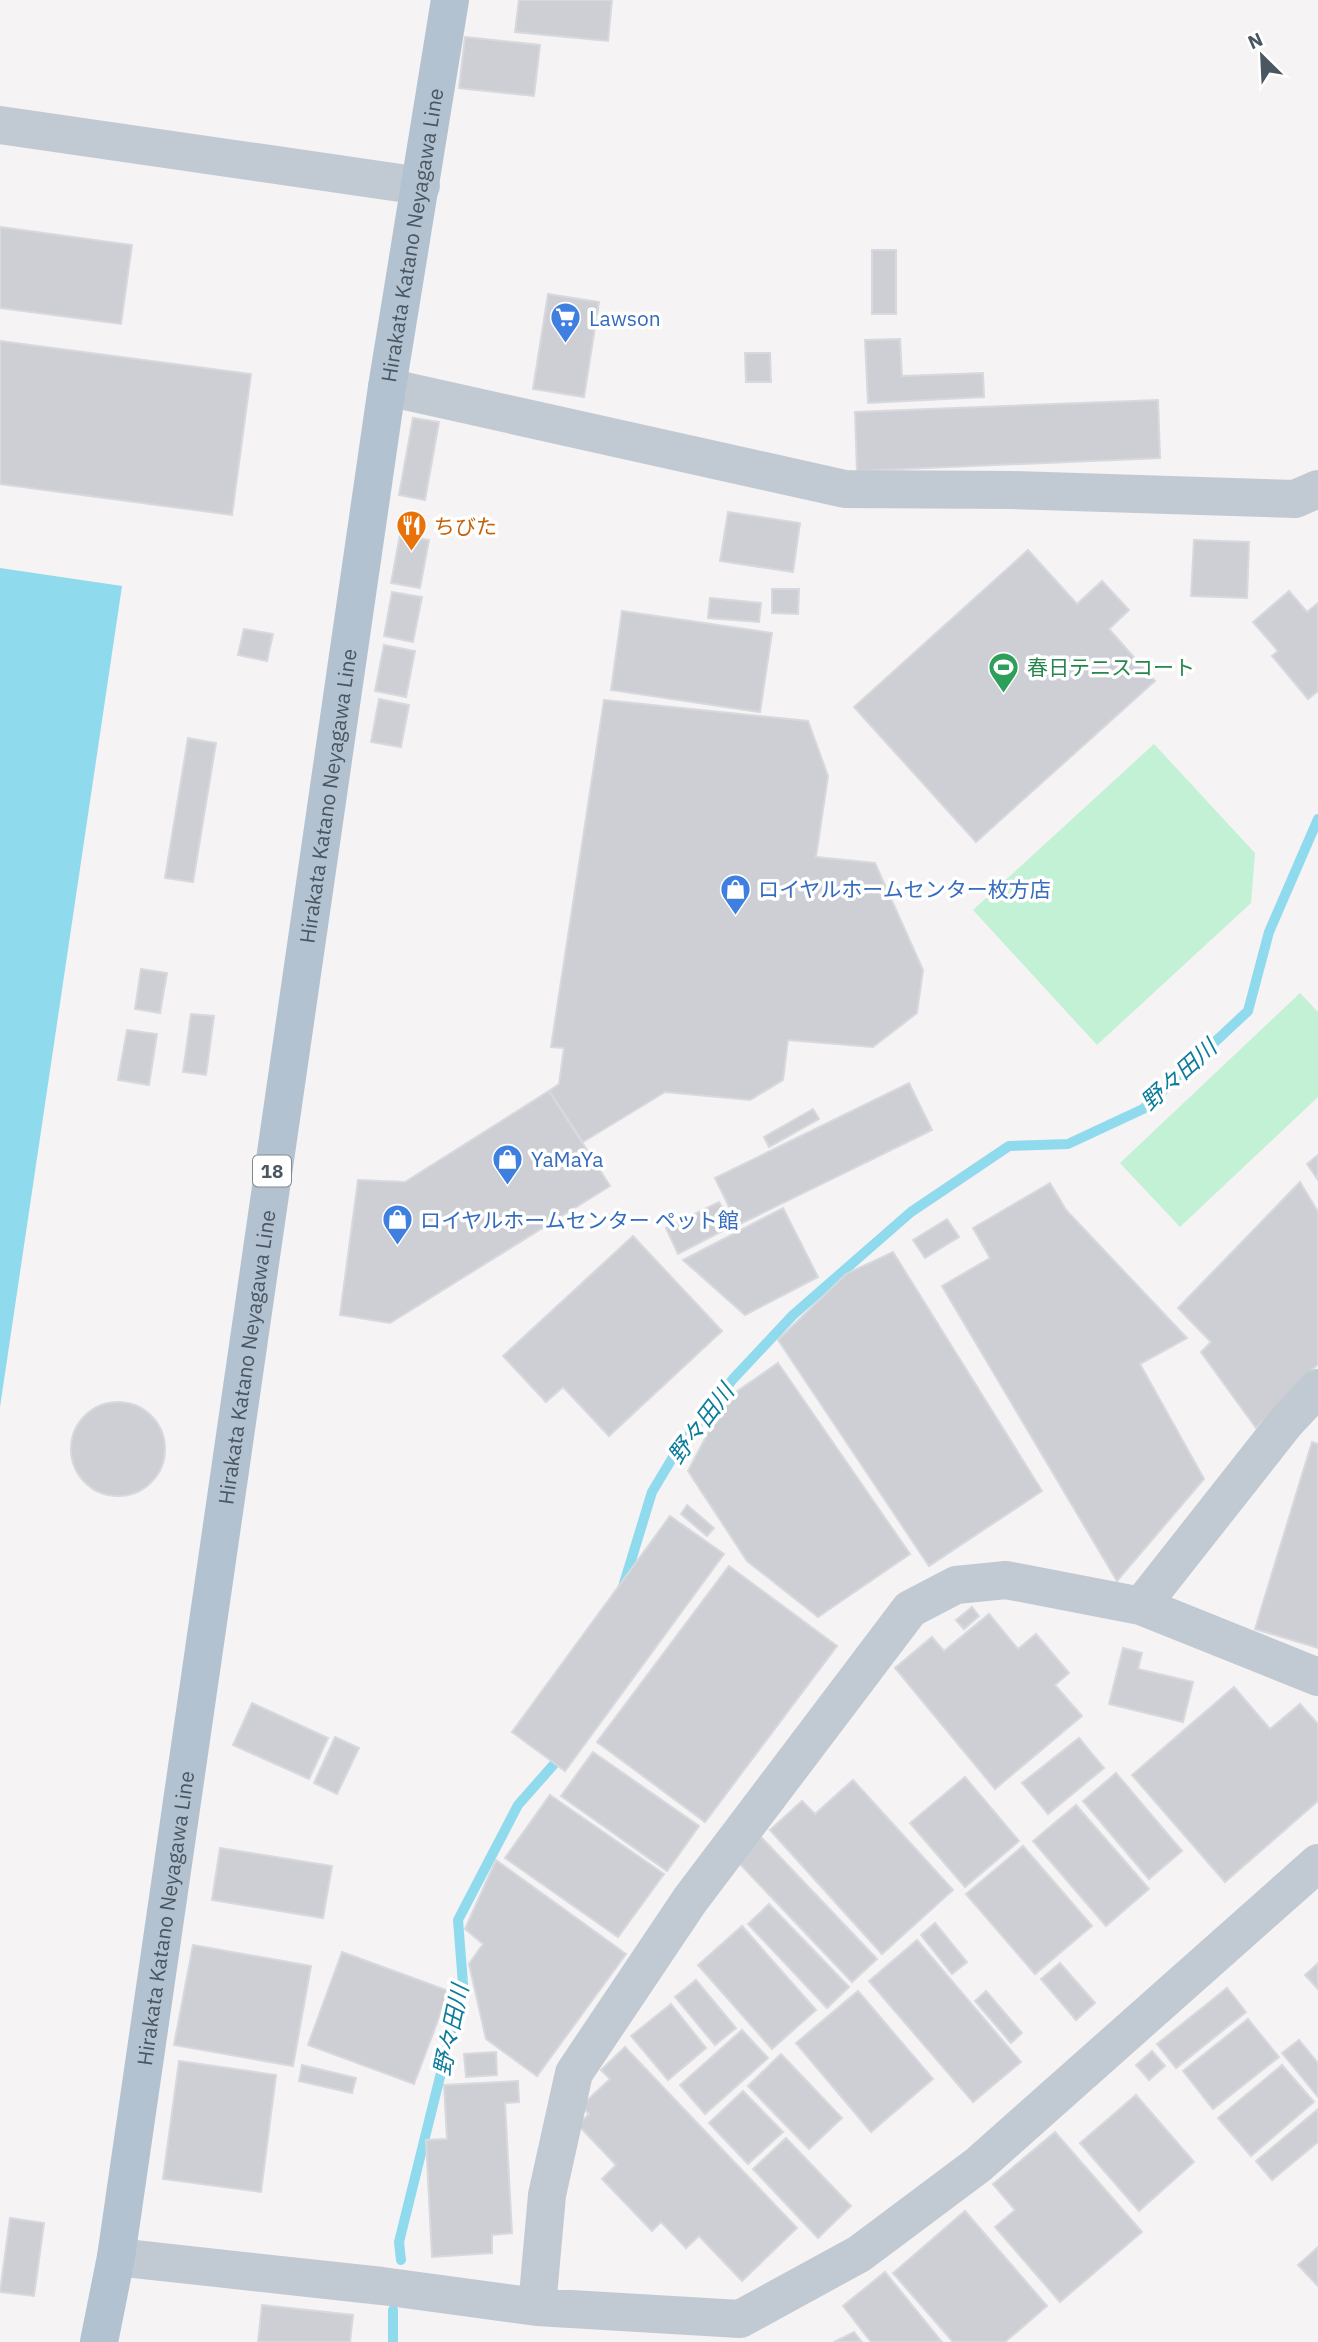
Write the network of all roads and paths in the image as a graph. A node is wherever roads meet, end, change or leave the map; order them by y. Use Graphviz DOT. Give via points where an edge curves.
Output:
graph roads {
  1 [pos="450,0"];
  2 [pos="0,125"];
  3 [pos="421,186"];
  4 [pos="387,387"];
  5 [pos="1318,489"];
  6 [pos="1318,1388"];
  7 [pos="1142,1606"];
  8 [pos="1318,1677"];
  9 [pos="1318,1863"];
  10 [pos="116,2257"];
  11 [pos="537,2307"];
  12 [pos="99,2342"];
  1 -- 3 [label="main road, Hirakata Katano Neyagawa Line / 18"];
  2 -- 3 [label="street"];
  3 -- 4 [label="main road, Hirakata Katano Neyagawa Line / 18"];
  4 -- 5 [label="street" via="845,489 1295,499"];
  4 -- 10 [label="main road, Hirakata Katano Neyagawa Line / 18"];
  6 -- 7 [label="street" via="1286,1422"];
  7 -- 8 [label="street"];
  7 -- 11 [label="street" via="1006,1580 956,1585 910,1609 690,1900 574,2073 547,2195"];
  9 -- 11 [label="street" via="978,2165 859,2254 740,2319"];
  10 -- 11 [label="street"];
  10 -- 12 [label="main road, Hirakata Katano Neyagawa Line / 18"];
}
